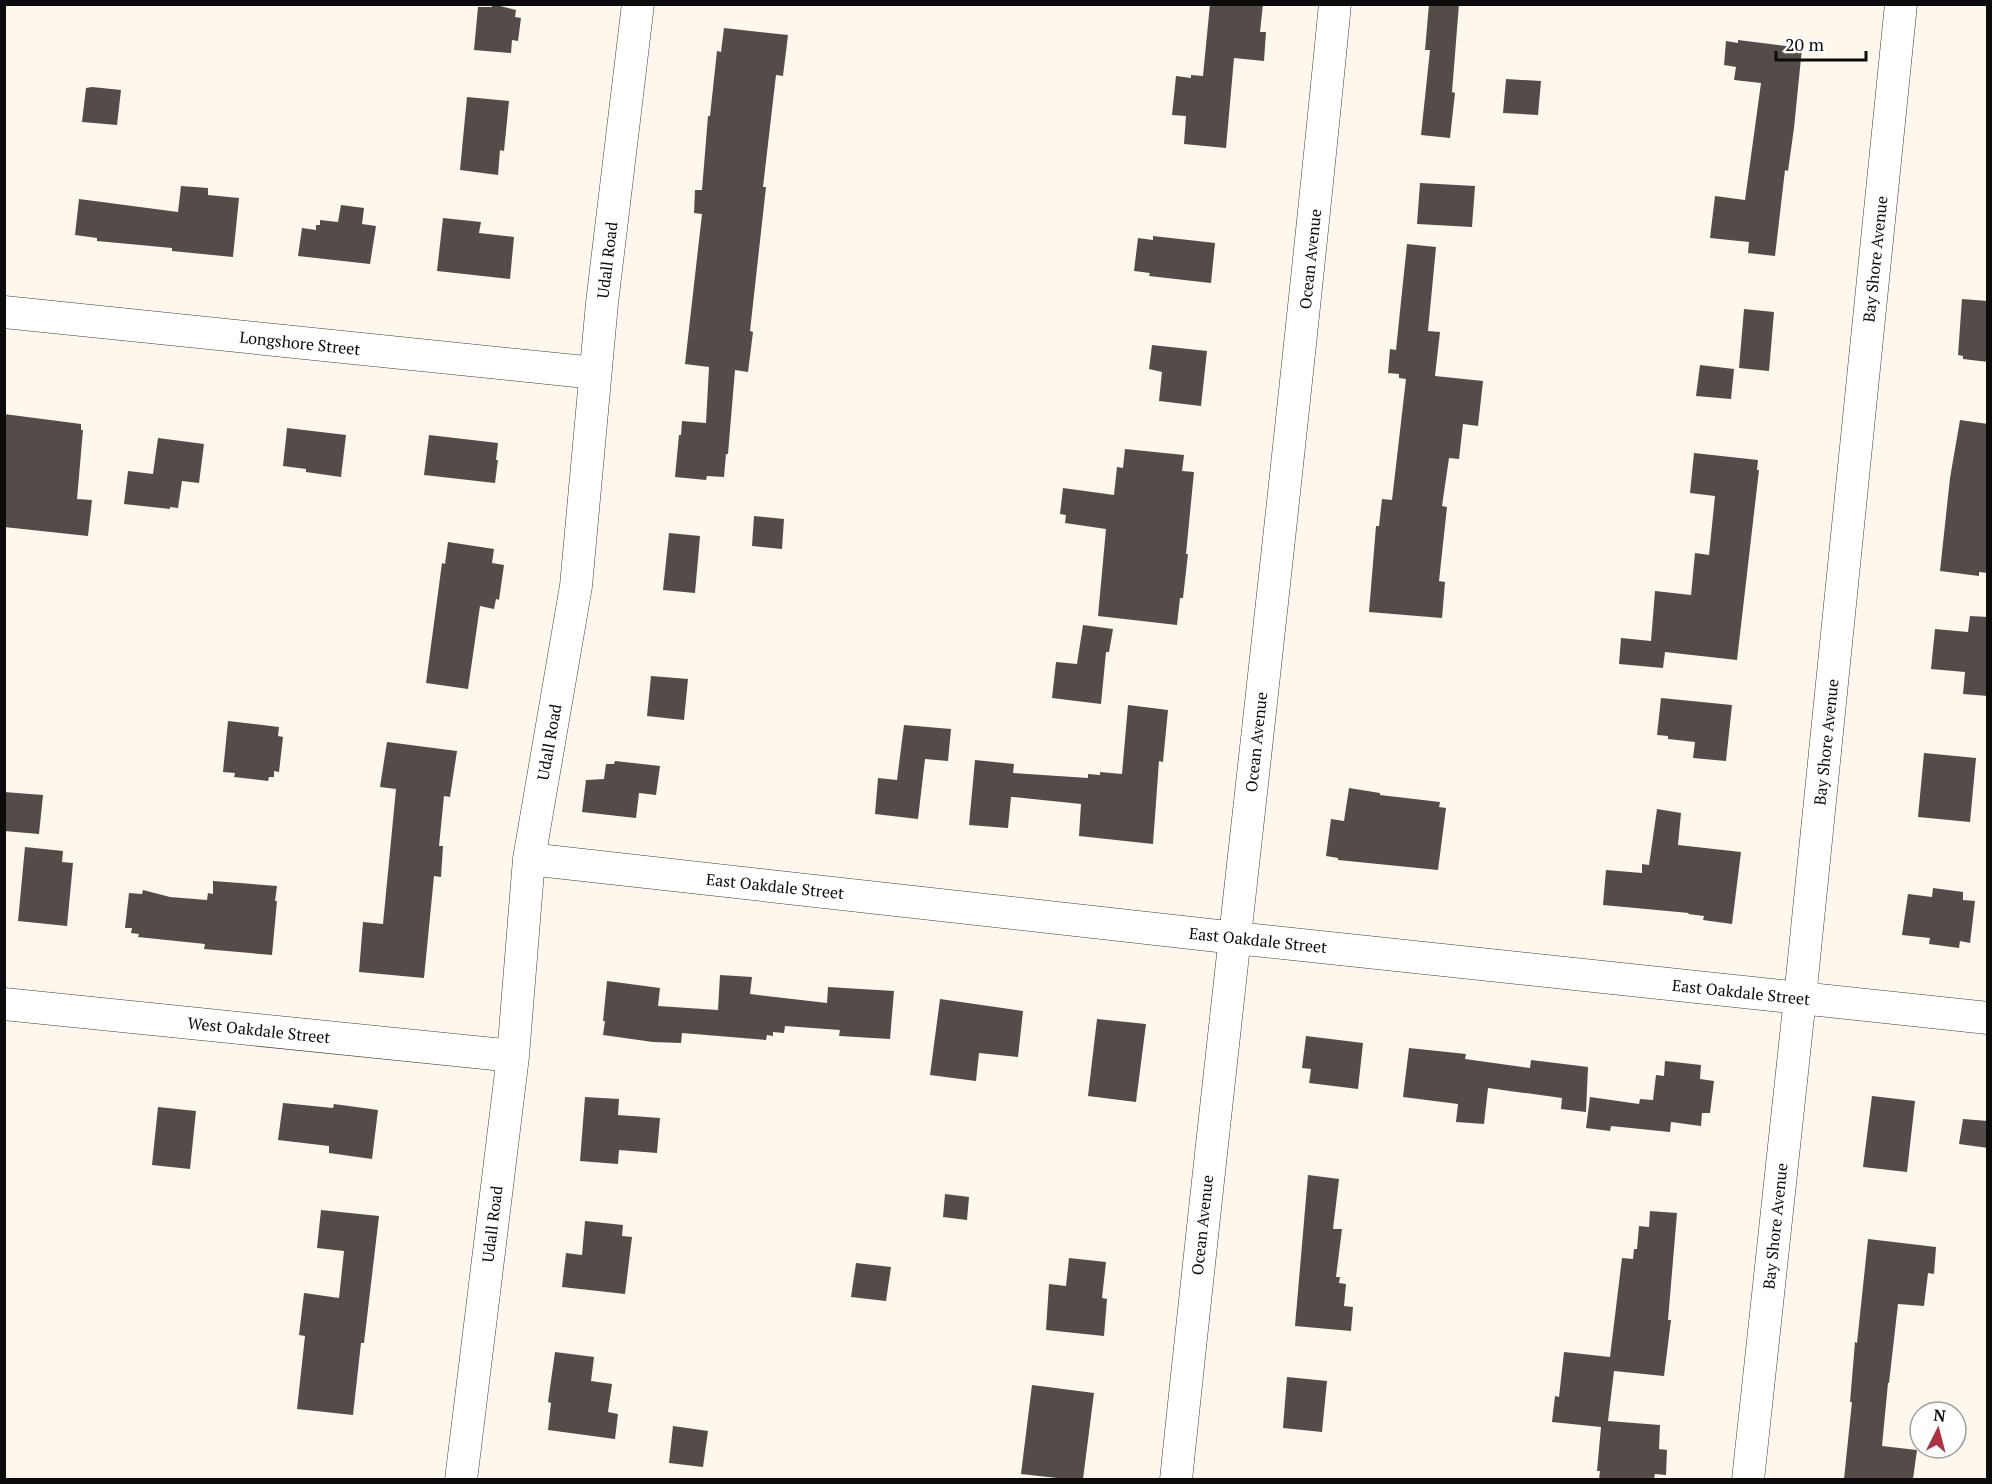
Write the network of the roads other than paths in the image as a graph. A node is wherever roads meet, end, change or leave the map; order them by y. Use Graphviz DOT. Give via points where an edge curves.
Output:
graph roads {
  1 [pos="638,4"];
  2 [pos="1335,4"];
  3 [pos="1901,4"];
  4 [pos="4,312"];
  5 [pos="595,373"];
  6 [pos="529,859"];
  7 [pos="1236,938"];
  8 [pos="1800,998"];
  9 [pos="4,1004"];
  10 [pos="1988,1018"];
  11 [pos="513,1056"];
  12 [pos="461,1479"];
  13 [pos="1176,1479"];
  14 [pos="1748,1479"];
  1 -- 5 [label="street, Udall Road"];
  2 -- 7 [label="street, Ocean Avenue"];
  3 -- 8 [label="street, Bay Shore Avenue"];
  4 -- 5 [label="street, Longshore Street"];
  5 -- 6 [label="street, Udall Road" via="576,586"];
  6 -- 7 [label="street, East Oakdale Street"];
  6 -- 11 [label="street, Udall Road"];
  7 -- 8 [label="street, East Oakdale Street"];
  7 -- 13 [label="street, Ocean Avenue"];
  8 -- 10 [label="street, East Oakdale Street"];
  8 -- 14 [label="street, Bay Shore Avenue"];
  9 -- 11 [label="street, West Oakdale Street"];
  11 -- 12 [label="street, Udall Road"];
}
